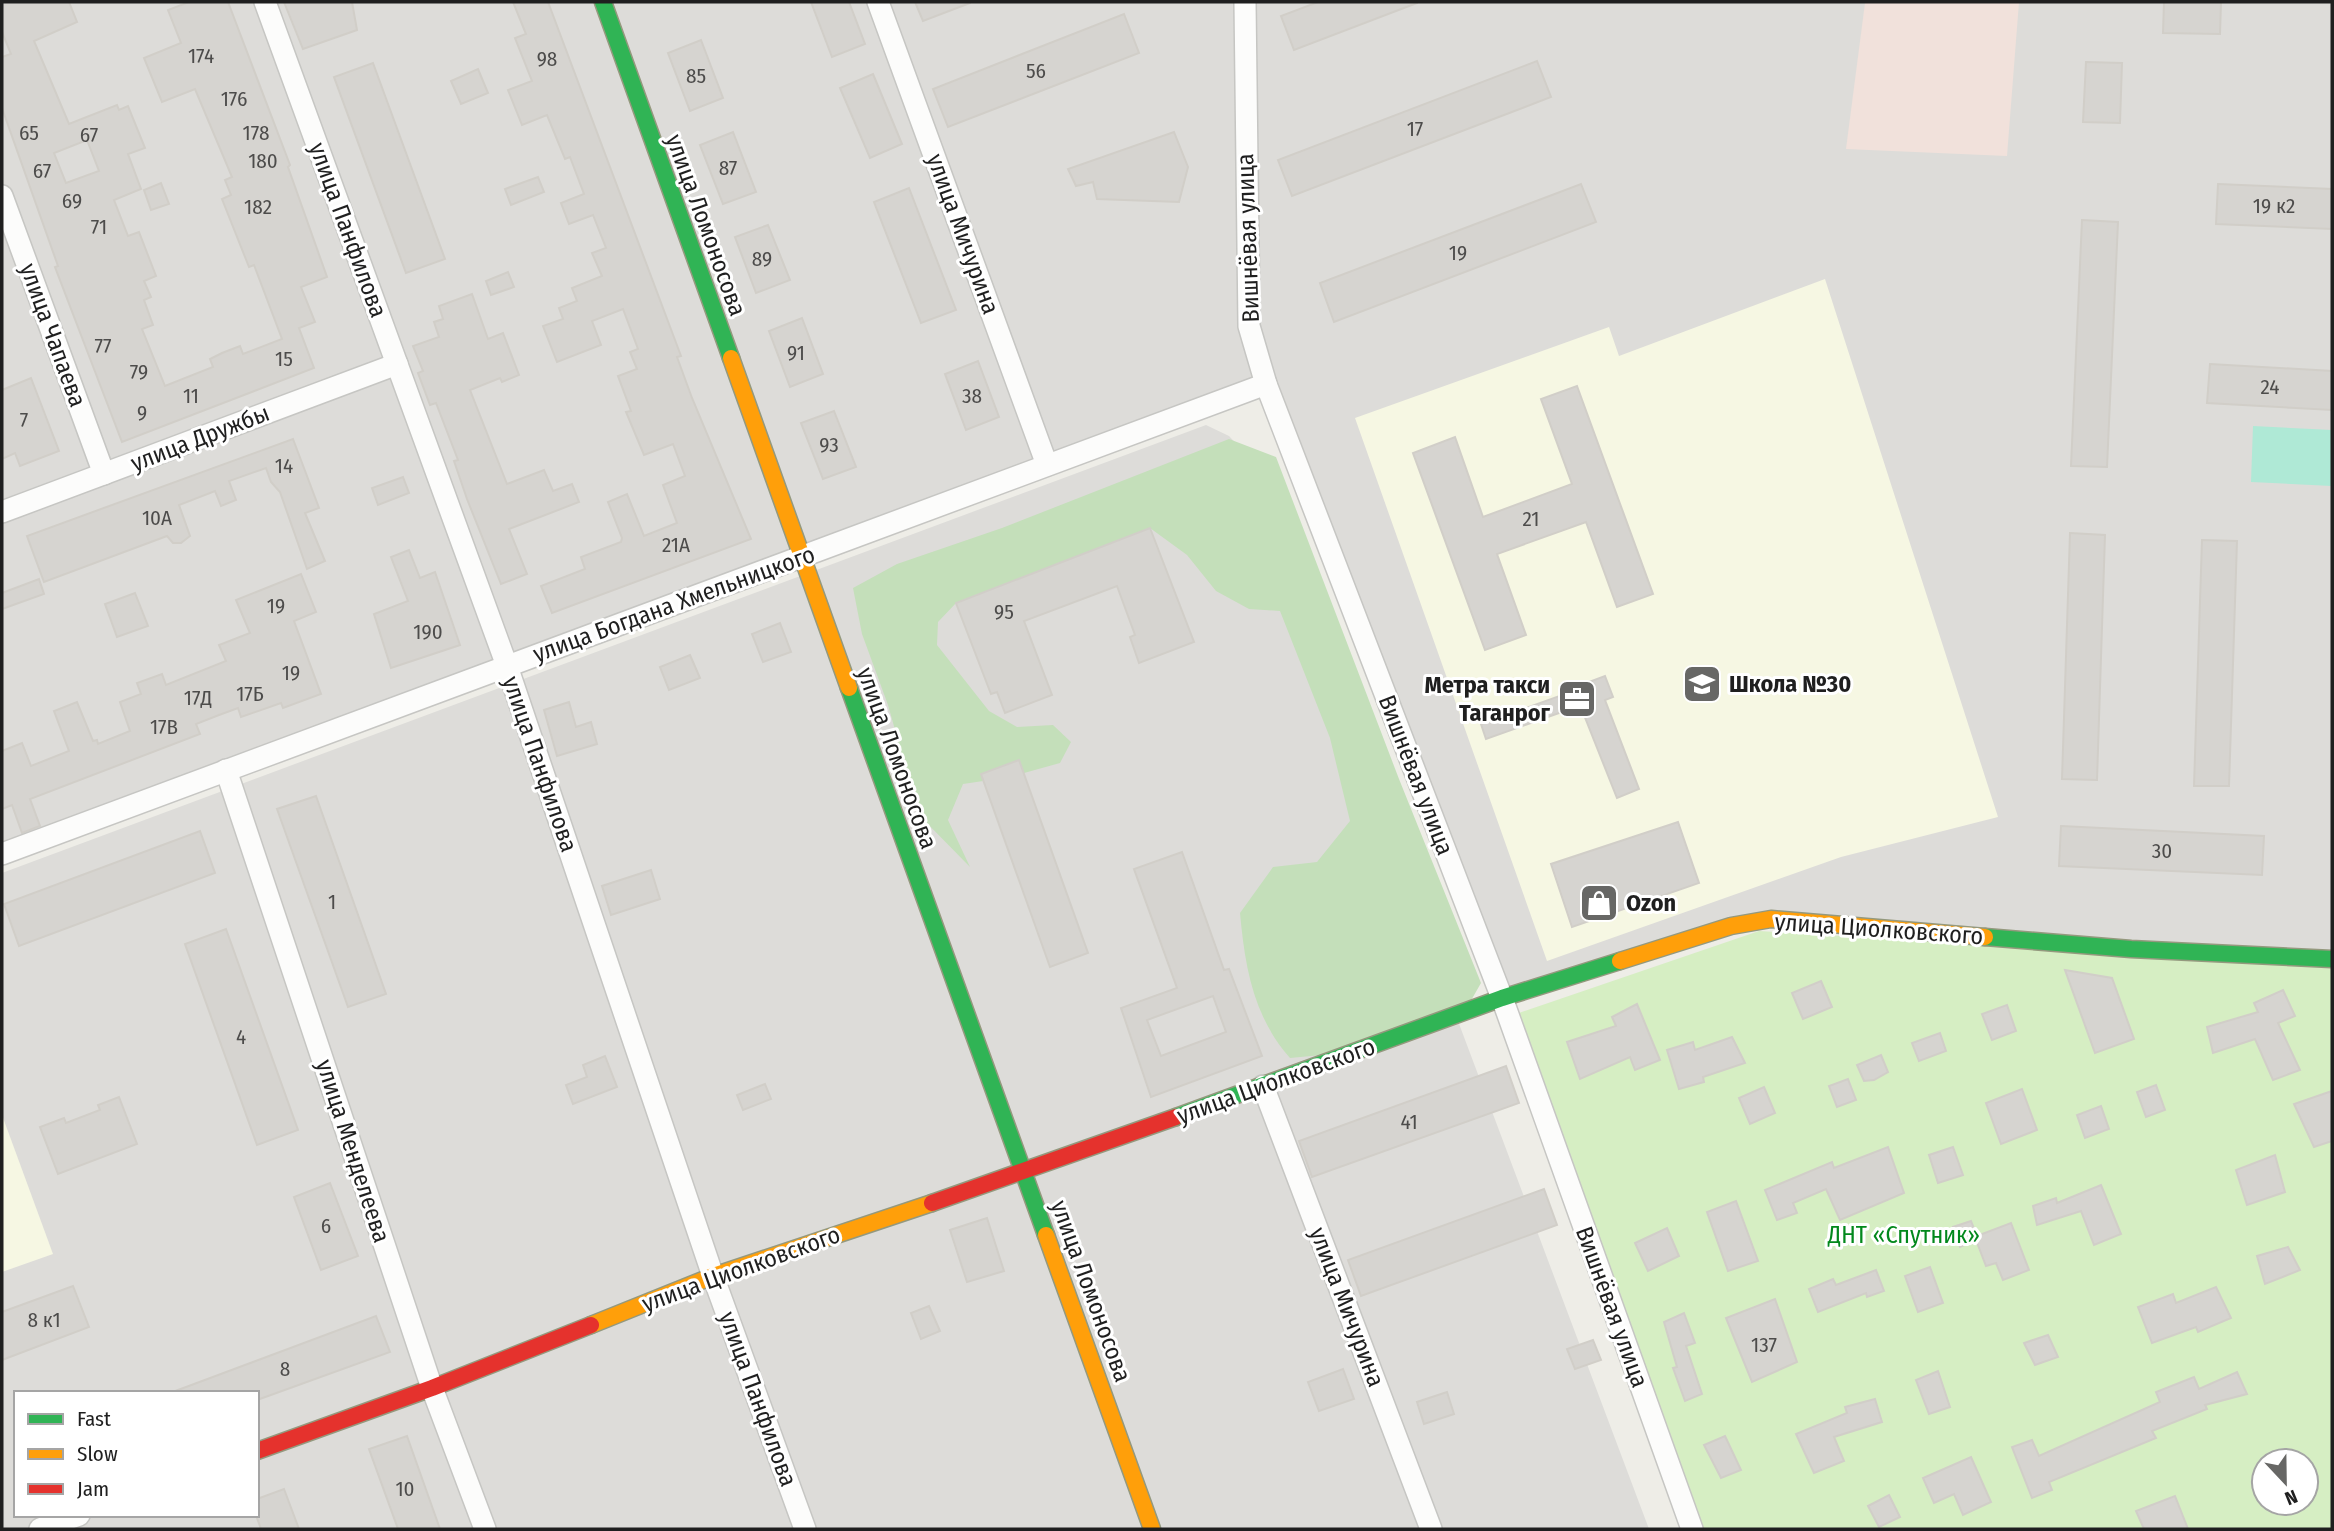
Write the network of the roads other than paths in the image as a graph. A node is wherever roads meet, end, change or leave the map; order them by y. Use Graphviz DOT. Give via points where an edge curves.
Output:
graph roads {
  1 [pos="265,2"];
  2 [pos="603,2"];
  3 [pos="878,2"];
  4 [pos="1245,2"];
  5 [pos="2,196"];
  6 [pos="397,364"];
  7 [pos="1266,384"];
  8 [pos="1047,466"];
  9 [pos="104,474"];
  10 [pos="2,512"];
  11 [pos="800,557"];
  12 [pos="507,666"];
  13 [pos="226,771"];
  14 [pos="2,854"];
  15 [pos="2332,959"];
  16 [pos="1502,998"];
  17 [pos="1263,1086"];
  18 [pos="1024,1172"];
  19 [pos="712,1276"];
  20 [pos="432,1388"];
  21 [pos="259,1450"];
  22 [pos="73,1517"];
  23 [pos="40,1529"];
  24 [pos="485,1529"];
  25 [pos="805,1529"];
  26 [pos="1152,1529"];
  27 [pos="1431,1529"];
  28 [pos="1692,1529"];
  1 -- 6 [label="street, улица Панфилова"];
  2 -- 11 [label="street, улица Ломоносова"];
  3 -- 8 [label="street, улица Мичурина"];
  4 -- 7 [label="street, Вишнёвая улица" via="1249,327"];
  5 -- 9 [label="street, улица Чапаева"];
  6 -- 9 [label="street, улица Дружбы"];
  6 -- 12 [label="street, улица Панфилова"];
  7 -- 8 [label="street, улица Богдана Хмельницкого"];
  7 -- 16 [label="street, Вишнёвая улица"];
  8 -- 11 [label="street, улица Богдана Хмельницкого"];
  9 -- 10 [label="street, улица Дружбы"];
  11 -- 12 [label="street, улица Богдана Хмельницкого"];
  11 -- 18 [label="street, улица Ломоносова"];
  12 -- 13 [label="street, улица Богдана Хмельницкого"];
  12 -- 19 [label="street, улица Панфилова"];
  13 -- 14 [label="street, улица Богдана Хмельницкого"];
  13 -- 20 [label="street, улица Менделеева"];
  15 -- 16 [label="street, улица Циолковского" via="2131,949 1771,919 1731,926"];
  16 -- 17 [label="street, улица Циолковского"];
  16 -- 28 [label="street, Вишнёвая улица"];
  17 -- 18 [label="street, улица Циолковского"];
  17 -- 27 [label="street, улица Мичурина"];
  18 -- 19 [label="street, улица Циолковского"];
  18 -- 26 [label="street, улица Ломоносова"];
  19 -- 20 [label="street, улица Циолковского"];
  19 -- 25 [label="street, улица Панфилова"];
  20 -- 21 [label="street, улица Циолковского"];
  20 -- 24 [label="street, улица Менделеева"];
  22 -- 23 [label="street"];
}
